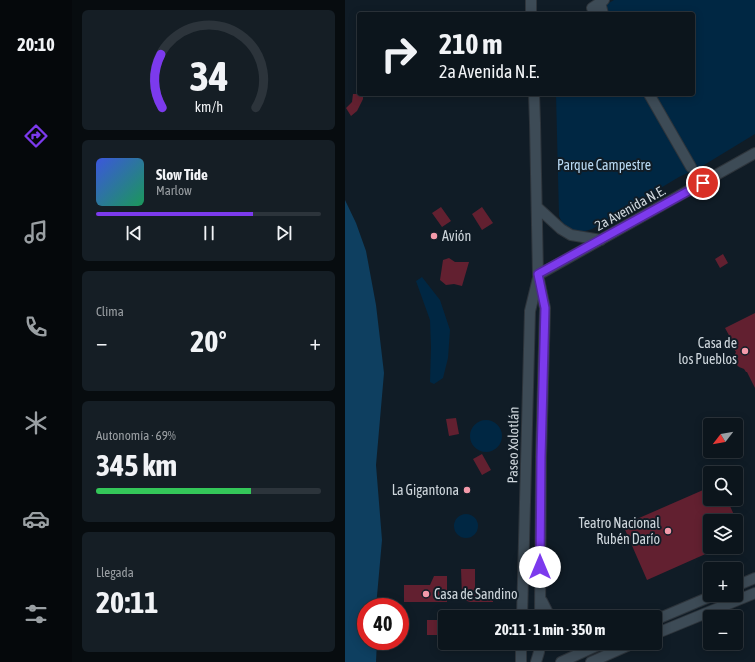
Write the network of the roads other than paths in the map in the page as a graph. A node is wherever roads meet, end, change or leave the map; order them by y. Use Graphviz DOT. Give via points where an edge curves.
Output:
graph roads {
  1 [pos="531,0"];
  2 [pos="531,12"];
  3 [pos="534,96"];
  4 [pos="650,96"];
  5 [pos="755,153"];
  6 [pos="691,167"];
  7 [pos="537,207"];
  8 [pos="601,240"];
  9 [pos="538,274"];
  10 [pos="755,578"];
  11 [pos="743,583"];
  12 [pos="755,593"];
  13 [pos="540,598"];
  14 [pos="703,600"];
  15 [pos="522,610"];
  16 [pos="540,610"];
  17 [pos="546,610"];
  18 [pos="662,617"];
  19 [pos="662,631"];
  20 [pos="521,650"];
  21 [pos="539,650"];
  22 [pos="586,650"];
  23 [pos="618,650"];
  24 [pos="521,662"];
  25 [pos="536,662"];
  26 [pos="561,662"];
  27 [pos="591,662"];
  1 -- 2 [label="street"];
  3 -- 7 [label="street, Paseo Xolotlán"];
  4 -- 6 [label="street"];
  5 -- 8 [label="street, 2a Avenida N.E."];
  7 -- 8 [label="street" via="571,235"];
  7 -- 9 [label="street, Paseo Xolotlán"];
  8 -- 9 [label="street, 2a Avenida N.E."];
  9 -- 13 [label="street, Paseo Xolotlán" via="545,308"];
  9 -- 15 [label="street, Paseo Xolotlán" via="530,311"];
  10 -- 11 [label="street"];
  12 -- 19 [label="street"];
  13 -- 16 [label="street, Paseo Xolotlán"];
  13 -- 17 [label="street"];
  14 -- 18 [label="street"];
  20 -- 24 [label="street"];
  21 -- 25 [label="street"];
  22 -- 26 [label="street"];
  23 -- 27 [label="street"];
}
